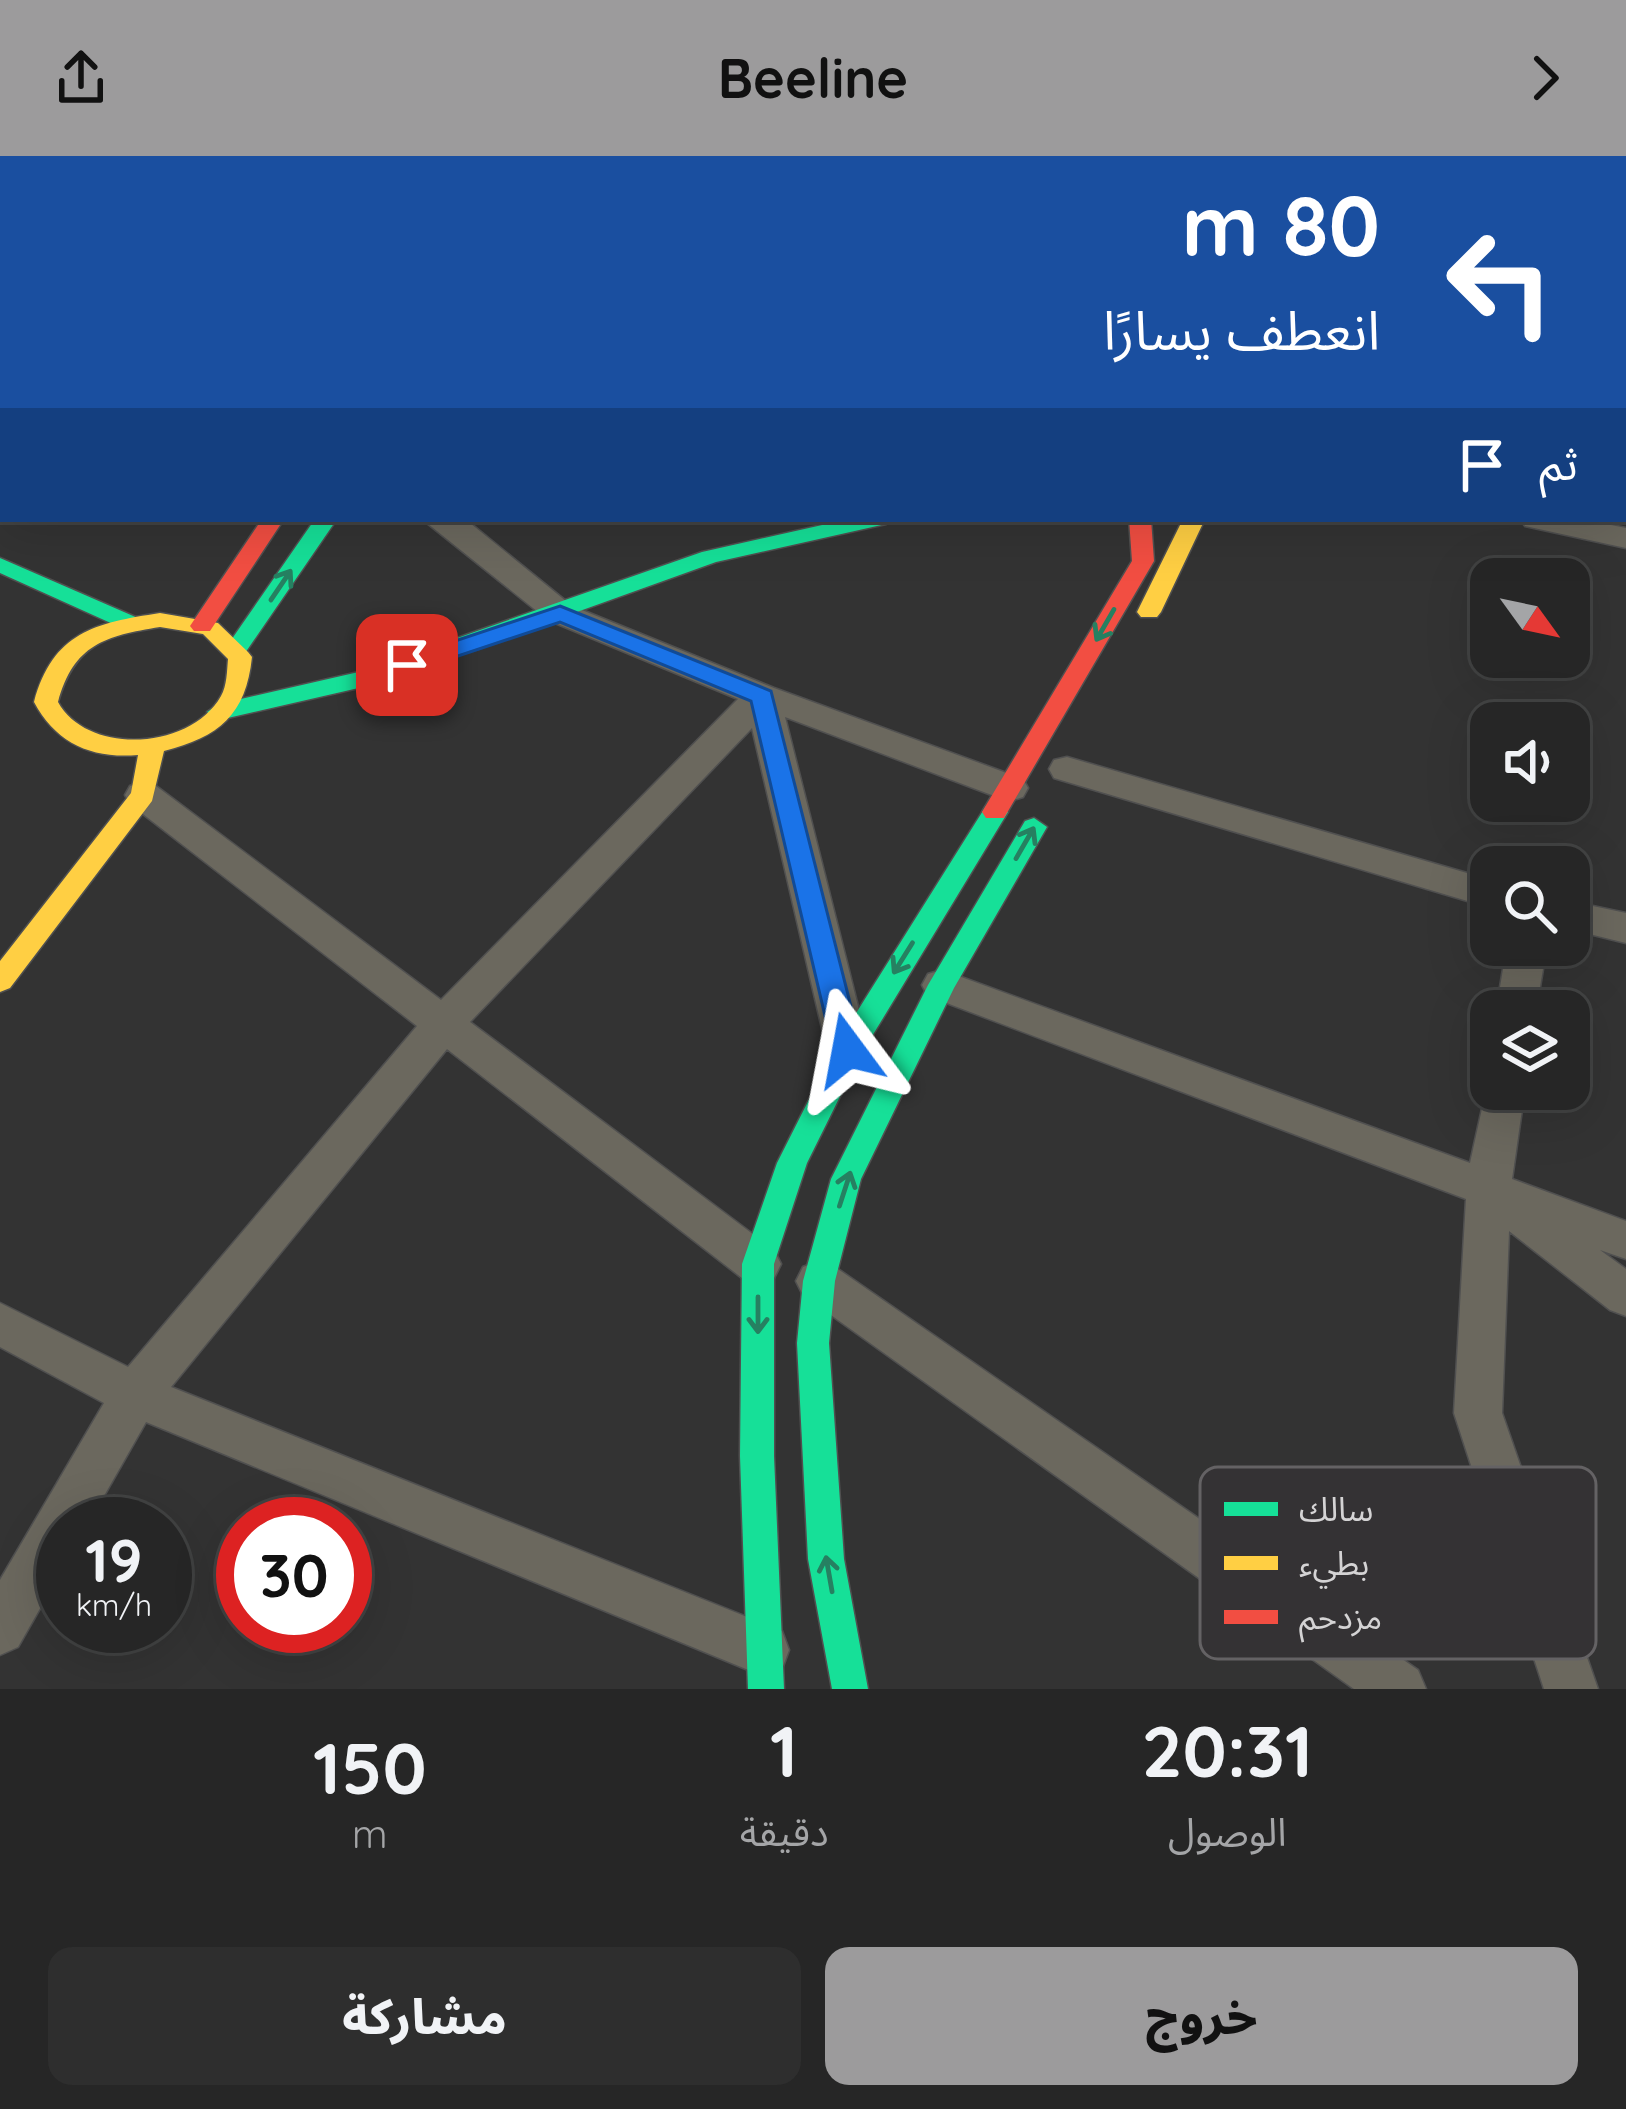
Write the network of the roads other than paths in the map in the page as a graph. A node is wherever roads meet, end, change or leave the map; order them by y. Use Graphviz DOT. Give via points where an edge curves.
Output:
graph roads {
  1 [pos="271,522"];
  2 [pos="324,522"];
  3 [pos="458,522"];
  4 [pos="865,522"];
  5 [pos="1141,522"];
  6 [pos="1193,522"];
  7 [pos="1550,522"];
  8 [pos="1626,538"];
  9 [pos="0,566"];
  10 [pos="560,613"];
  11 [pos="132,624"];
  12 [pos="202,626"];
  13 [pos="1132,644"];
  14 [pos="236,651"];
  15 [pos="762,697"];
  16 [pos="219,712"];
  17 [pos="152,746"];
  18 [pos="1062,779"];
  19 [pos="1010,788"];
  20 [pos="142,795"];
  21 [pos="1470,888"];
  22 [pos="1590,919"];
  23 [pos="1626,928"];
  24 [pos="0,981"];
  25 [pos="942,986"];
  26 [pos="445,1022"];
  27 [pos="848,1050"];
  28 [pos="1501,1110"];
  29 [pos="1488,1190"];
  30 [pos="1626,1240"];
  31 [pos="758,1264"];
  32 [pos="819,1281"];
  33 [pos="1626,1296"];
  34 [pos="0,1324"];
  35 [pos="135,1395"];
  36 [pos="1496,1467"];
  37 [pos="1200,1549"];
  38 [pos="0,1629"];
  39 [pos="1356,1659"];
  40 [pos="1560,1659"];
  41 [pos="764,1670"];
  42 [pos="850,1689"];
  43 [pos="1399,1689"];
  44 [pos="1570,1689"];
  1 -- 12 [label="main road"];
  14 -- 2 [label="main road, one-way"];
  3 -- 10 [label="street"];
  4 -- 10 [label="main road" via="710,557"];
  5 -- 19 [label="main road, one-way" via="1143,561"];
  6 -- 13 [label="main road"];
  7 -- 8 [label="street"];
  9 -- 11 [label="main road"];
  10 -- 15 [label="street"];
  10 -- 16 [label="main road" via="368,678"];
  11 -- 12 [label="main road"];
  11 -- 17 [label="main road" via="66,655 30,700 63,737 88,747"];
  12 -- 14 [label="main road"];
  14 -- 16 [label="main road" via="242,677"];
  15 -- 19 [label="street"];
  15 -- 26 [label="street"];
  15 -- 27 [label="street"];
  16 -- 17 [label="main road"];
  17 -- 20 [label="main road"];
  18 -- 21 [label="street"];
  25 -- 18 [label="main road, one-way"];
  19 -- 27 [label="main road, one-way"];
  20 -- 24 [label="main road"];
  20 -- 26 [label="street"];
  22 -- 23 [label="street"];
  25 -- 29 [label="street"];
  32 -- 25 [label="main road, one-way" via="846,1179"];
  26 -- 31 [label="street"];
  26 -- 35 [label="street"];
  27 -- 31 [label="main road" via="793,1163"];
  28 -- 29 [label="street"];
  29 -- 30 [label="street"];
  29 -- 33 [label="street"];
  29 -- 36 [label="street" via="1478,1413"];
  31 -- 41 [label="main road, one-way"];
  32 -- 37 [label="street"];
  42 -- 32 [label="main road, one-way" via="826,1558 813,1343"];
  34 -- 35 [label="street"];
  35 -- 38 [label="street"];
  35 -- 41 [label="street"];
  39 -- 43 [label="street"];
  40 -- 44 [label="street"];
}
